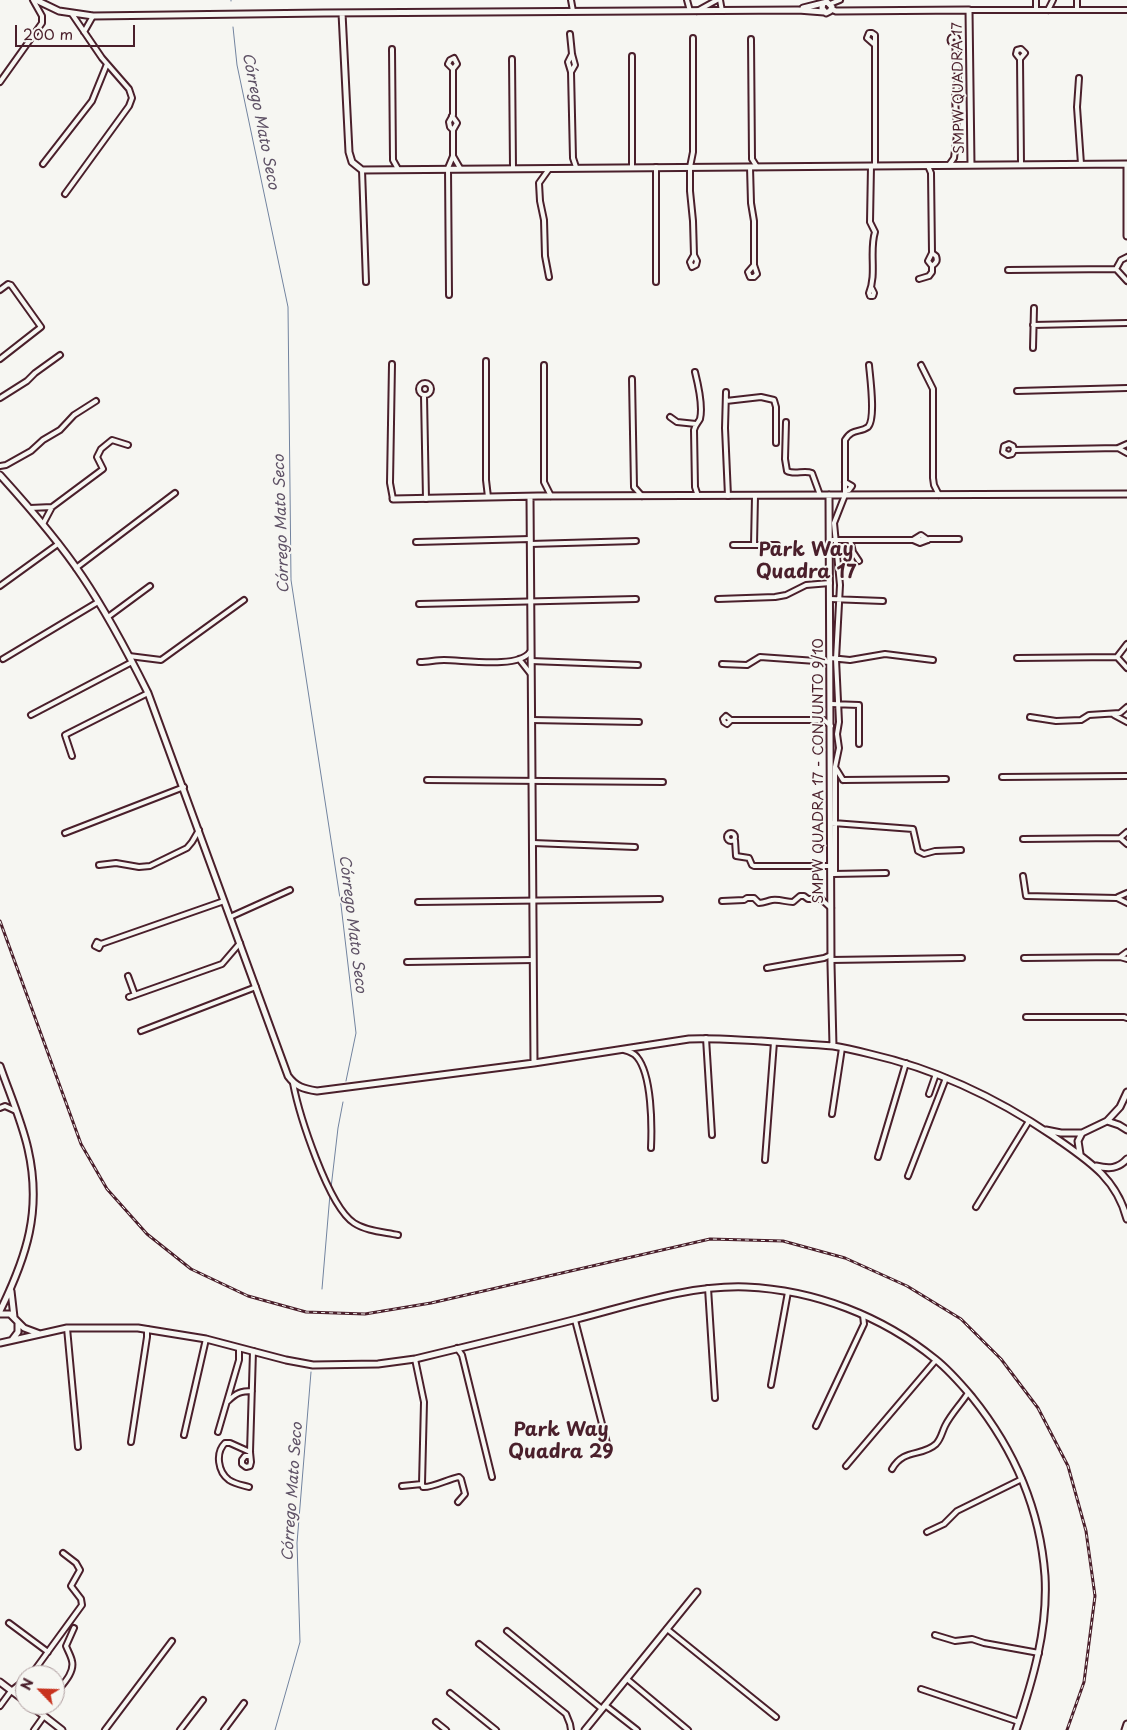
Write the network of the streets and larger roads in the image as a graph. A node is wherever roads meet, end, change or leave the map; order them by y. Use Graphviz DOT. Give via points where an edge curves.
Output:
graph roads {
  1 [pos="34,0"];
  2 [pos="571,0"];
  3 [pos="687,0"];
  4 [pos="719,0"];
  5 [pos="840,0"];
  6 [pos="1036,0"];
  7 [pos="1053,0"];
  8 [pos="1077,0"];
  9 [pos="823,4"];
  10 [pos="831,7"];
  11 [pos="722,10"];
  12 [pos="798,10"];
  13 [pos="970,10"];
  14 [pos="1036,10"];
  15 [pos="1048,10"];
  16 [pos="1077,10"];
  17 [pos="1127,10"];
  18 [pos="573,11"];
  19 [pos="694,11"];
  20 [pos="824,12"];
  21 [pos="342,13"];
  22 [pos="72,14"];
  23 [pos="94,16"];
  24 [pos="84,32"];
  25 [pos="570,34"];
  26 [pos="694,38"];
  27 [pos="751,39"];
  28 [pos="955,43"];
  29 [pos="874,45"];
  30 [pos="392,49"];
  31 [pos="632,56"];
  32 [pos="512,59"];
  33 [pos="1020,59"];
  34 [pos="107,64"];
  35 [pos="452,69"];
  36 [pos="1079,78"];
  37 [pos="0,82"];
  38 [pos="452,116"];
  39 [pos="453,130"];
  40 [pos="453,156"];
  41 [pos="573,158"];
  42 [pos="954,158"];
  43 [pos="393,160"];
  44 [pos="752,160"];
  45 [pos="43,164"];
  46 [pos="1021,164"];
  47 [pos="1081,164"];
  48 [pos="1127,164"];
  49 [pos="949,165"];
  50 [pos="960,165"];
  51 [pos="971,165"];
  52 [pos="873,166"];
  53 [pos="928,166"];
  54 [pos="936,166"];
  55 [pos="576,167"];
  56 [pos="632,167"];
  57 [pos="656,167"];
  58 [pos="690,167"];
  59 [pos="748,167"];
  60 [pos="757,167"];
  61 [pos="398,168"];
  62 [pos="448,168"];
  63 [pos="460,168"];
  64 [pos="513,168"];
  65 [pos="537,168"];
  66 [pos="550,168"];
  67 [pos="568,168"];
  68 [pos="388,169"];
  69 [pos="362,170"];
  70 [pos="931,173"];
  71 [pos="541,178"];
  72 [pos="65,194"];
  73 [pos="1127,208"];
  74 [pos="1127,236"];
  75 [pos="932,253"];
  76 [pos="694,255"];
  77 [pos="1127,257"];
  78 [pos="754,265"];
  79 [pos="932,266"];
  80 [pos="1116,269"];
  81 [pos="1008,270"];
  82 [pos="549,277"];
  83 [pos="919,279"];
  84 [pos="1127,280"];
  85 [pos="366,282"];
  86 [pos="656,282"];
  87 [pos="871,287"];
  88 [pos="0,290"];
  89 [pos="449,295"];
  90 [pos="1034,308"];
  91 [pos="1127,323"];
  92 [pos="1033,325"];
  93 [pos="1033,348"];
  94 [pos="60,355"];
  95 [pos="0,359"];
  96 [pos="486,361"];
  97 [pos="392,364"];
  98 [pos="544,365"];
  99 [pos="869,365"];
  100 [pos="920,365"];
  101 [pos="696,372"];
  102 [pos="632,379"];
  103 [pos="1127,388"];
  104 [pos="1018,391"];
  105 [pos="726,392"];
  106 [pos="424,396"];
  107 [pos="0,398"];
  108 [pos="726,400"];
  109 [pos="96,401"];
  110 [pos="670,417"];
  111 [pos="786,422"];
  112 [pos="696,424"];
  113 [pos="776,443"];
  114 [pos="128,444"];
  115 [pos="1127,444"];
  116 [pos="1118,448"];
  117 [pos="1014,450"];
  118 [pos="1127,453"];
  119 [pos="6,465"];
  120 [pos="0,466"];
  121 [pos="0,476"];
  122 [pos="544,482"];
  123 [pos="934,486"];
  124 [pos="634,487"];
  125 [pos="694,487"];
  126 [pos="175,493"];
  127 [pos="845,493"];
  128 [pos="928,494"];
  129 [pos="1127,494"];
  130 [pos="939,495"];
  131 [pos="538,496"];
  132 [pos="551,496"];
  133 [pos="628,496"];
  134 [pos="642,496"];
  135 [pos="690,496"];
  136 [pos="698,496"];
  137 [pos="728,496"];
  138 [pos="755,496"];
  139 [pos="820,496"];
  140 [pos="829,496"];
  141 [pos="488,497"];
  142 [pos="530,497"];
  143 [pos="426,498"];
  144 [pos="393,499"];
  145 [pos="52,507"];
  146 [pos="30,508"];
  147 [pos="42,524"];
  148 [pos="959,539"];
  149 [pos="832,540"];
  150 [pos="850,540"];
  151 [pos="913,540"];
  152 [pos="928,540"];
  153 [pos="636,541"];
  154 [pos="416,542"];
  155 [pos="530,542"];
  156 [pos="58,544"];
  157 [pos="733,545"];
  158 [pos="754,545"];
  159 [pos="777,545"];
  160 [pos="858,562"];
  161 [pos="76,568"];
  162 [pos="830,583"];
  163 [pos="0,586"];
  164 [pos="150,586"];
  165 [pos="636,599"];
  166 [pos="718,599"];
  167 [pos="830,599"];
  168 [pos="839,599"];
  169 [pos="244,600"];
  170 [pos="883,601"];
  171 [pos="98,602"];
  172 [pos="530,602"];
  173 [pos="419,604"];
  174 [pos="108,617"];
  175 [pos="1127,644"];
  176 [pos="530,652"];
  177 [pos="129,656"];
  178 [pos="1117,657"];
  179 [pos="1017,658"];
  180 [pos="3,659"];
  181 [pos="519,659"];
  182 [pos="836,659"];
  183 [pos="830,660"];
  184 [pos="933,660"];
  185 [pos="531,661"];
  186 [pos="132,662"];
  187 [pos="420,662"];
  188 [pos="722,664"];
  189 [pos="638,665"];
  190 [pos="1127,668"];
  191 [pos="531,673"];
  192 [pos="148,693"];
  193 [pos="830,704"];
  194 [pos="838,705"];
  195 [pos="1127,707"];
  196 [pos="831,714"];
  197 [pos="31,715"];
  198 [pos="1114,715"];
  199 [pos="1030,717"];
  200 [pos="532,720"];
  201 [pos="731,720"];
  202 [pos="824,720"];
  203 [pos="639,722"];
  204 [pos="1127,722"];
  205 [pos="831,726"];
  206 [pos="859,744"];
  207 [pos="72,756"];
  208 [pos="833,765"];
  209 [pos="1127,776"];
  210 [pos="1002,777"];
  211 [pos="946,779"];
  212 [pos="426,780"];
  213 [pos="519,780"];
  214 [pos="533,780"];
  215 [pos="842,780"];
  216 [pos="664,782"];
  217 [pos="184,787"];
  218 [pos="533,790"];
  219 [pos="835,791"];
  220 [pos="830,798"];
  221 [pos="833,823"];
  222 [pos="199,830"];
  223 [pos="65,832"];
  224 [pos="1127,832"];
  225 [pos="1120,838"];
  226 [pos="1023,839"];
  227 [pos="735,840"];
  228 [pos="533,844"];
  229 [pos="1127,844"];
  230 [pos="635,847"];
  231 [pos="961,850"];
  232 [pos="831,860"];
  233 [pos="99,865"];
  234 [pos="824,866"];
  235 [pos="831,866"];
  236 [pos="886,873"];
  237 [pos="833,874"];
  238 [pos="1024,876"];
  239 [pos="290,890"];
  240 [pos="831,890"];
  241 [pos="1127,892"];
  242 [pos="1117,898"];
  243 [pos="660,899"];
  244 [pos="822,899"];
  245 [pos="224,900"];
  246 [pos="533,901"];
  247 [pos="722,901"];
  248 [pos="418,902"];
  249 [pos="1127,902"];
  250 [pos="831,908"];
  251 [pos="230,917"];
  252 [pos="240,943"];
  253 [pos="101,944"];
  254 [pos="1127,952"];
  255 [pos="1120,957"];
  256 [pos="824,958"];
  257 [pos="962,958"];
  258 [pos="1024,958"];
  259 [pos="533,960"];
  260 [pos="831,960"];
  261 [pos="1127,960"];
  262 [pos="407,962"];
  263 [pos="767,968"];
  264 [pos="128,976"];
  265 [pos="256,987"];
  266 [pos="134,995"];
  267 [pos="129,997"];
  268 [pos="1126,1016"];
  269 [pos="1026,1017"];
  270 [pos="141,1031"];
  271 [pos="706,1038"];
  272 [pos="774,1042"];
  273 [pos="834,1046"];
  274 [pos="642,1047"];
  275 [pos="842,1048"];
  276 [pos="624,1050"];
  277 [pos="637,1057"];
  278 [pos="534,1063"];
  279 [pos="906,1063"];
  280 [pos="1,1069"];
  281 [pos="936,1074"];
  282 [pos="946,1078"];
  283 [pos="293,1083"];
  284 [pos="1127,1092"];
  285 [pos="10,1094"];
  286 [pos="929,1094"];
  287 [pos="2,1107"];
  288 [pos="16,1111"];
  289 [pos="832,1114"];
  290 [pos="1029,1121"];
  291 [pos="1107,1121"];
  292 [pos="1041,1128"];
  293 [pos="1127,1130"];
  294 [pos="1082,1133"];
  295 [pos="712,1135"];
  296 [pos="651,1148"];
  297 [pos="1080,1155"];
  298 [pos="878,1156"];
  299 [pos="1127,1158"];
  300 [pos="765,1160"];
  301 [pos="1096,1166"];
  302 [pos="908,1176"];
  303 [pos="976,1207"];
  304 [pos="1127,1219"];
  305 [pos="398,1235"];
  306 [pos="11,1288"];
  307 [pos="708,1288"];
  308 [pos="788,1292"];
  309 [pos="0,1312"];
  310 [pos="863,1315"];
  311 [pos="871,1319"];
  312 [pos="16,1320"];
  313 [pos="575,1320"];
  314 [pos="864,1324"];
  315 [pos="67,1328"];
  316 [pos="147,1329"];
  317 [pos="40,1335"];
  318 [pos="206,1339"];
  319 [pos="12,1340"];
  320 [pos="2,1342"];
  321 [pos="466,1346"];
  322 [pos="239,1348"];
  323 [pos="457,1348"];
  324 [pos="253,1351"];
  325 [pos="462,1355"];
  326 [pos="414,1359"];
  327 [pos="936,1360"];
  328 [pos="772,1385"];
  329 [pos="252,1391"];
  330 [pos="968,1393"];
  331 [pos="715,1398"];
  332 [pos="227,1402"];
  333 [pos="816,1426"];
  334 [pos="218,1432"];
  335 [pos="184,1435"];
  336 [pos="131,1442"];
  337 [pos="78,1447"];
  338 [pos="609,1451"];
  339 [pos="846,1466"];
  340 [pos="892,1469"];
  341 [pos="492,1477"];
  342 [pos="1022,1479"];
  343 [pos="422,1484"];
  344 [pos="402,1486"];
  345 [pos="249,1487"];
  346 [pos="458,1502"];
  347 [pos="927,1532"];
  348 [pos="63,1553"];
  349 [pos="697,1592"];
  350 [pos="9,1623"];
  351 [pos="74,1628"];
  352 [pos="668,1629"];
  353 [pos="507,1631"];
  354 [pos="935,1635"];
  355 [pos="172,1641"];
  356 [pos="479,1644"];
  357 [pos="48,1652"];
  358 [pos="1039,1654"];
  359 [pos="38,1665"];
  360 [pos="65,1679"];
  361 [pos="627,1679"];
  362 [pos="0,1682"];
  363 [pos="15,1688"];
  364 [pos="921,1689"];
  365 [pos="12,1691"];
  366 [pos="15,1693"];
  367 [pos="450,1693"];
  368 [pos="203,1700"];
  369 [pos="244,1703"];
  370 [pos="0,1706"];
  371 [pos="604,1707"];
  372 [pos="42,1715"];
  373 [pos="43,1715"];
  374 [pos="776,1717"];
  375 [pos="436,1722"];
  376 [pos="1019,1722"];
  377 [pos="1127,1724"];
  378 [pos="34,1730"];
  379 [pos="62,1730"];
  380 [pos="105,1730"];
  381 [pos="180,1730"];
  382 [pos="224,1730"];
  383 [pos="446,1730"];
  384 [pos="496,1730"];
  385 [pos="571,1730"];
  386 [pos="586,1730"];
  387 [pos="637,1730"];
  388 [pos="688,1730"];
  389 [pos="1016,1730"];
  390 [pos="1125,1730"];
  1 -- 22 [label="street"];
  1 -- 37 [label="street" via="42,23"];
  2 -- 18 [label="street"];
  3 -- 19 [label="street"];
  4 -- 11 [label="street"];
  4 -- 19 [label="street"];
  5 -- 10 [label="street"];
  6 -- 14 [label="street"];
  7 -- 15 [label="street"];
  8 -- 16 [label="street"];
  9 -- 10 [label="street" via="826,2"];
  9 -- 12 [label="street"];
  9 -- 20 [label="street"];
  10 -- 13 [label="street" via="836,11"];
  10 -- 20 [label="street" via="829,12"];
  11 -- 12 [label="street"];
  11 -- 19 [label="street"];
  12 -- 20 [label="street"];
  13 -- 14 [label="street"];
  13 -- 51 [label="street, SMPW QUADRA 17"];
  14 -- 15 [label="street"];
  15 -- 16 [label="street"];
  16 -- 17 [label="street"];
  18 -- 19 [label="street"];
  18 -- 21 [label="street"];
  21 -- 23 [label="street"];
  21 -- 69 [label="street" via="349,152 352,162"];
  22 -- 23 [label="street"];
  22 -- 24 [label="street"];
  23 -- 24 [label="street"];
  24 -- 34 [label="street"];
  25 -- 41 [label="street" via="575,64 571,72"];
  26 -- 58 [label="street" via="693,152"];
  27 -- 44 [label="street"];
  28 -- 42 [label="street" via="958,80"];
  29 -- 52 [label="street"];
  30 -- 43 [label="street"];
  31 -- 56 [label="street"];
  32 -- 64 [label="street"];
  33 -- 46 [label="street"];
  34 -- 45 [label="street" via="92,101"];
  34 -- 72 [label="street" via="130,89 132,100"];
  35 -- 38 [label="street"];
  36 -- 47 [label="street" via="1077,108"];
  38 -- 39 [label="street" via="456,123"];
  38 -- 39 [label="street" via="449,122"];
  39 -- 40 [label="street"];
  40 -- 62 [label="street"];
  40 -- 63 [label="street"];
  41 -- 55 [label="street"];
  41 -- 67 [label="street"];
  42 -- 49 [label="street"];
  42 -- 50 [label="street"];
  43 -- 61 [label="street"];
  43 -- 68 [label="street"];
  44 -- 59 [label="street"];
  44 -- 60 [label="street"];
  46 -- 47 [label="street"];
  46 -- 51 [label="street"];
  47 -- 48 [label="street"];
  48 -- 73 [label="street"];
  49 -- 50 [label="street"];
  49 -- 54 [label="street"];
  50 -- 51 [label="street"];
  52 -- 53 [label="street"];
  52 -- 60 [label="street"];
  52 -- 87 [label="street" via="870,222 875,232"];
  53 -- 54 [label="street"];
  53 -- 70 [label="street"];
  54 -- 70 [label="street"];
  55 -- 56 [label="street"];
  55 -- 67 [label="street"];
  56 -- 57 [label="street"];
  57 -- 58 [label="street"];
  57 -- 86 [label="street"];
  58 -- 59 [label="street"];
  58 -- 76 [label="street"];
  59 -- 60 [label="street"];
  59 -- 78 [label="street" via="754,222"];
  61 -- 62 [label="street"];
  61 -- 68 [label="street"];
  62 -- 63 [label="street"];
  62 -- 89 [label="street"];
  63 -- 64 [label="street"];
  64 -- 65 [label="street"];
  65 -- 66 [label="street"];
  65 -- 71 [label="street"];
  66 -- 67 [label="street"];
  66 -- 71 [label="street"];
  68 -- 69 [label="street"];
  69 -- 85 [label="street"];
  70 -- 75 [label="street"];
  71 -- 82 [label="street" via="540,201"];
  73 -- 74 [label="street"];
  75 -- 79 [label="street" via="928,261"];
  75 -- 79 [label="street" via="937,259"];
  77 -- 80 [label="street"];
  79 -- 83 [label="street" via="930,275"];
  80 -- 81 [label="street"];
  80 -- 84 [label="street"];
  88 -- 95 [label="street" via="11,285 41,327"];
  90 -- 92 [label="street"];
  91 -- 92 [label="street"];
  92 -- 93 [label="street"];
  94 -- 107 [label="street"];
  96 -- 141 [label="street"];
  97 -- 144 [label="street" via="390,484"];
  98 -- 122 [label="street"];
  99 -- 127 [label="street" via="872,416 870,425 853,432 845,440 845,482 852,486"];
  100 -- 123 [label="street" via="933,389"];
  101 -- 112 [label="street" via="700,419"];
  102 -- 124 [label="street"];
  103 -- 104 [label="street"];
  105 -- 108 [label="street"];
  106 -- 143 [label="street"];
  108 -- 113 [label="street" via="761,397 774,400"];
  108 -- 137 [label="street"];
  109 -- 119 [label="street" via="31,451"];
  110 -- 112 [label="street" via="677,422"];
  111 -- 139 [label="street" via="786,468 790,473 804,471 812,474"];
  112 -- 125 [label="street"];
  114 -- 145 [label="street" via="112,440 97,457 103,469"];
  115 -- 116 [label="street"];
  116 -- 117 [label="street"];
  116 -- 118 [label="street"];
  119 -- 120 [label="street"];
  119 -- 121 [label="street"];
  121 -- 146 [label="street"];
  122 -- 131 [label="street"];
  122 -- 132 [label="street"];
  123 -- 128 [label="street"];
  123 -- 130 [label="street"];
  124 -- 133 [label="street"];
  124 -- 134 [label="street"];
  125 -- 135 [label="street"];
  125 -- 136 [label="street"];
  126 -- 161 [label="street"];
  127 -- 128 [label="street"];
  127 -- 140 [label="street"];
  127 -- 149 [label="street" via="834,523"];
  128 -- 130 [label="street"];
  129 -- 130 [label="street"];
  131 -- 132 [label="street"];
  131 -- 142 [label="street"];
  132 -- 133 [label="street"];
  133 -- 134 [label="street"];
  134 -- 135 [label="street"];
  135 -- 136 [label="street"];
  136 -- 137 [label="street"];
  137 -- 138 [label="street"];
  138 -- 139 [label="street"];
  138 -- 158 [label="street"];
  139 -- 140 [label="street"];
  140 -- 149 [label="street, SMPW QUADRA 17 - CONJUNTO 9/10"];
  141 -- 142 [label="street"];
  141 -- 143 [label="street"];
  142 -- 155 [label="street"];
  143 -- 144 [label="street"];
  145 -- 146 [label="street"];
  145 -- 147 [label="street"];
  146 -- 147 [label="street"];
  147 -- 156 [label="street"];
  148 -- 152 [label="street"];
  149 -- 150 [label="street"];
  149 -- 162 [label="street, SMPW QUADRA 17 - CONJUNTO 9/10"];
  149 -- 168 [label="street" via="840,585"];
  150 -- 151 [label="street"];
  150 -- 160 [label="street"];
  151 -- 152 [label="street" via="920,543"];
  151 -- 152 [label="street" via="922,535"];
  153 -- 155 [label="street"];
  154 -- 155 [label="street"];
  155 -- 172 [label="street"];
  156 -- 161 [label="street"];
  156 -- 163 [label="street"];
  157 -- 158 [label="street"];
  158 -- 159 [label="street"];
  161 -- 171 [label="street"];
  162 -- 166 [label="street" via="806,584 776,597"];
  162 -- 167 [label="street, SMPW QUADRA 17 - CONJUNTO 9/10"];
  164 -- 174 [label="street"];
  165 -- 172 [label="street"];
  167 -- 168 [label="street"];
  167 -- 183 [label="street, SMPW QUADRA 17 - CONJUNTO 9/10"];
  168 -- 170 [label="street"];
  168 -- 182 [label="street"];
  169 -- 177 [label="street" via="160,660"];
  171 -- 174 [label="street"];
  171 -- 180 [label="street"];
  172 -- 173 [label="street"];
  172 -- 176 [label="street"];
  174 -- 177 [label="street"];
  175 -- 178 [label="street"];
  176 -- 181 [label="street" via="527,657"];
  176 -- 185 [label="street"];
  177 -- 186 [label="street"];
  178 -- 179 [label="street"];
  178 -- 190 [label="street"];
  181 -- 187 [label="street" via="484,663"];
  181 -- 191 [label="street"];
  182 -- 183 [label="street"];
  182 -- 184 [label="street" via="885,654"];
  182 -- 194 [label="street"];
  183 -- 188 [label="street" via="760,657 747,665"];
  183 -- 193 [label="street, SMPW QUADRA 17 - CONJUNTO 9/10"];
  185 -- 189 [label="street"];
  185 -- 191 [label="street"];
  186 -- 192 [label="street"];
  186 -- 197 [label="street"];
  191 -- 200 [label="street"];
  192 -- 207 [label="street" via="65,735"];
  192 -- 217 [label="street"];
  193 -- 194 [label="street"];
  193 -- 196 [label="street, SMPW QUADRA 17 - CONJUNTO 9/10"];
  194 -- 206 [label="street" via="859,705"];
  194 -- 208 [label="street" via="839,748"];
  195 -- 198 [label="street"];
  196 -- 202 [label="street"];
  196 -- 205 [label="street, SMPW QUADRA 17 - CONJUNTO 9/10"];
  198 -- 199 [label="street" via="1089,715 1081,720 1056,721"];
  198 -- 204 [label="street"];
  200 -- 203 [label="street"];
  200 -- 214 [label="street"];
  201 -- 202 [label="street"];
  202 -- 205 [label="street"];
  205 -- 208 [label="street, SMPW QUADRA 17 - CONJUNTO 9/10"];
  208 -- 215 [label="street"];
  208 -- 219 [label="street"];
  208 -- 220 [label="street, SMPW QUADRA 17 - CONJUNTO 9/10"];
  209 -- 210 [label="street"];
  211 -- 215 [label="street"];
  212 -- 213 [label="street"];
  213 -- 214 [label="street"];
  213 -- 218 [label="street" via="529,784"];
  214 -- 216 [label="street"];
  214 -- 218 [label="street"];
  215 -- 219 [label="street"];
  217 -- 222 [label="street"];
  217 -- 223 [label="street"];
  218 -- 228 [label="street"];
  219 -- 220 [label="street"];
  219 -- 221 [label="street"];
  220 -- 221 [label="street, SMPW QUADRA 17 - CONJUNTO 9/10"];
  221 -- 231 [label="street" via="913,829 918,851 924,854"];
  221 -- 232 [label="street, SMPW QUADRA 17 - CONJUNTO 9/10"];
  221 -- 237 [label="street"];
  222 -- 233 [label="street" via="187,848 150,866 116,862"];
  222 -- 245 [label="street"];
  224 -- 225 [label="street"];
  225 -- 226 [label="street"];
  225 -- 229 [label="street"];
  227 -- 234 [label="street" via="736,856 748,858 754,866"];
  228 -- 230 [label="street"];
  228 -- 246 [label="street"];
  232 -- 234 [label="street"];
  232 -- 235 [label="street, SMPW QUADRA 17 - CONJUNTO 9/10"];
  234 -- 235 [label="street"];
  235 -- 237 [label="street, SMPW QUADRA 17 - CONJUNTO 9/10"];
  236 -- 237 [label="street"];
  237 -- 240 [label="street, SMPW QUADRA 17 - CONJUNTO 9/10"];
  238 -- 242 [label="street" via="1026,896"];
  239 -- 251 [label="street"];
  240 -- 244 [label="street"];
  240 -- 250 [label="street, SMPW QUADRA 17 - CONJUNTO 9/10"];
  241 -- 242 [label="street"];
  242 -- 249 [label="street"];
  243 -- 246 [label="street"];
  244 -- 247 [label="street" via="800,896 793,902 769,900 759,903 754,898"];
  244 -- 250 [label="street"];
  245 -- 251 [label="street"];
  245 -- 253 [label="street"];
  246 -- 248 [label="street"];
  246 -- 259 [label="street"];
  250 -- 260 [label="street, SMPW QUADRA 17 - CONJUNTO 9/10"];
  251 -- 252 [label="street"];
  252 -- 265 [label="street"];
  252 -- 266 [label="street" via="222,964"];
  254 -- 255 [label="street"];
  255 -- 258 [label="street"];
  255 -- 261 [label="street"];
  256 -- 260 [label="street"];
  256 -- 260 [label="street"];
  256 -- 263 [label="street"];
  257 -- 260 [label="street"];
  259 -- 262 [label="street"];
  259 -- 278 [label="street"];
  260 -- 273 [label="street, SMPW QUADRA 17 - CONJUNTO 9/10"];
  264 -- 266 [label="street"];
  265 -- 270 [label="street"];
  265 -- 283 [label="street"];
  266 -- 267 [label="street"];
  268 -- 269 [label="street"];
  271 -- 272 [label="street"];
  271 -- 274 [label="street"];
  271 -- 295 [label="street"];
  272 -- 273 [label="street"];
  272 -- 300 [label="street"];
  273 -- 275 [label="street"];
  274 -- 276 [label="street"];
  274 -- 277 [label="street"];
  275 -- 279 [label="street"];
  275 -- 289 [label="street"];
  276 -- 277 [label="street"];
  276 -- 278 [label="street"];
  277 -- 296 [label="street" via="648,1090"];
  278 -- 283 [label="street" via="316,1091"];
  279 -- 281 [label="street"];
  279 -- 298 [label="street"];
  280 -- 285 [label="street"];
  281 -- 282 [label="street"];
  281 -- 286 [label="street"];
  282 -- 290 [label="street" via="1001,1103"];
  282 -- 302 [label="street"];
  283 -- 305 [label="street" via="321,1172 341,1210 353,1223"];
  284 -- 291 [label="street" via="1120,1107"];
  285 -- 287 [label="street"];
  285 -- 288 [label="street"];
  287 -- 288 [label="street"];
  288 -- 306 [label="street" via="28,1148 33,1210 29,1239"];
  290 -- 292 [label="street"];
  290 -- 303 [label="street"];
  291 -- 293 [label="street"];
  291 -- 294 [label="street"];
  292 -- 294 [label="street" via="1061,1133"];
  292 -- 297 [label="street"];
  294 -- 297 [label="street" via="1078,1141"];
  297 -- 301 [label="street"];
  299 -- 301 [label="street" via="1111,1168"];
  301 -- 304 [label="street" via="1116,1193"];
  306 -- 309 [label="street"];
  306 -- 312 [label="street"];
  307 -- 308 [label="street" via="745,1287"];
  307 -- 313 [label="street"];
  307 -- 331 [label="street"];
  308 -- 310 [label="street" via="823,1299"];
  308 -- 328 [label="street"];
  309 -- 312 [label="street" via="10,1314"];
  310 -- 311 [label="street"];
  310 -- 314 [label="street"];
  311 -- 314 [label="street"];
  311 -- 327 [label="street" via="895,1330"];
  312 -- 317 [label="street" via="24,1328"];
  312 -- 319 [label="street" via="18,1332"];
  313 -- 321 [label="street"];
  313 -- 338 [label="street"];
  314 -- 333 [label="street"];
  315 -- 316 [label="street"];
  315 -- 317 [label="street"];
  315 -- 337 [label="street"];
  316 -- 318 [label="street"];
  316 -- 336 [label="street"];
  317 -- 319 [label="street"];
  318 -- 322 [label="street"];
  318 -- 335 [label="street"];
  319 -- 320 [label="street"];
  321 -- 323 [label="street"];
  321 -- 325 [label="street"];
  322 -- 324 [label="street"];
  322 -- 332 [label="street" via="239,1360"];
  323 -- 325 [label="street"];
  323 -- 326 [label="street"];
  324 -- 326 [label="street" via="313,1365 378,1364"];
  324 -- 329 [label="street"];
  325 -- 341 [label="street"];
  326 -- 343 [label="street" via="424,1402"];
  327 -- 330 [label="street"];
  327 -- 339 [label="street"];
  329 -- 332 [label="street" via="236,1393"];
  329 -- 345 [label="street" via="250,1454 225,1443 219,1459 222,1473 228,1479"];
  330 -- 340 [label="street" via="935,1444 902,1457"];
  330 -- 342 [label="street" via="1007,1448"];
  332 -- 334 [label="street"];
  342 -- 347 [label="street" via="957,1510 944,1524"];
  342 -- 358 [label="street" via="1043,1552 1045,1601"];
  343 -- 344 [label="street"];
  343 -- 346 [label="street" via="429,1487 461,1478 465,1494"];
  348 -- 357 [label="street" via="79,1567 70,1586 82,1605"];
  349 -- 352 [label="street"];
  350 -- 357 [label="street"];
  351 -- 360 [label="street" via="66,1646 72,1658 72,1668"];
  352 -- 361 [label="street"];
  352 -- 374 [label="street"];
  353 -- 371 [label="street"];
  354 -- 358 [label="street" via="954,1640 972,1639"];
  355 -- 380 [label="street"];
  356 -- 385 [label="street" via="566,1714"];
  357 -- 359 [label="street"];
  358 -- 376 [label="street"];
  361 -- 371 [label="street"];
  361 -- 388 [label="street"];
  362 -- 365 [label="street"];
  363 -- 365 [label="street"];
  364 -- 376 [label="street"];
  365 -- 366 [label="street"];
  365 -- 370 [label="street"];
  367 -- 384 [label="street"];
  368 -- 381 [label="street"];
  369 -- 382 [label="street"];
  371 -- 386 [label="street"];
  371 -- 387 [label="street"];
  372 -- 378 [label="street"];
  373 -- 379 [label="street"];
  375 -- 383 [label="street"];
  376 -- 389 [label="street"];
  377 -- 390 [label="street"];
}
